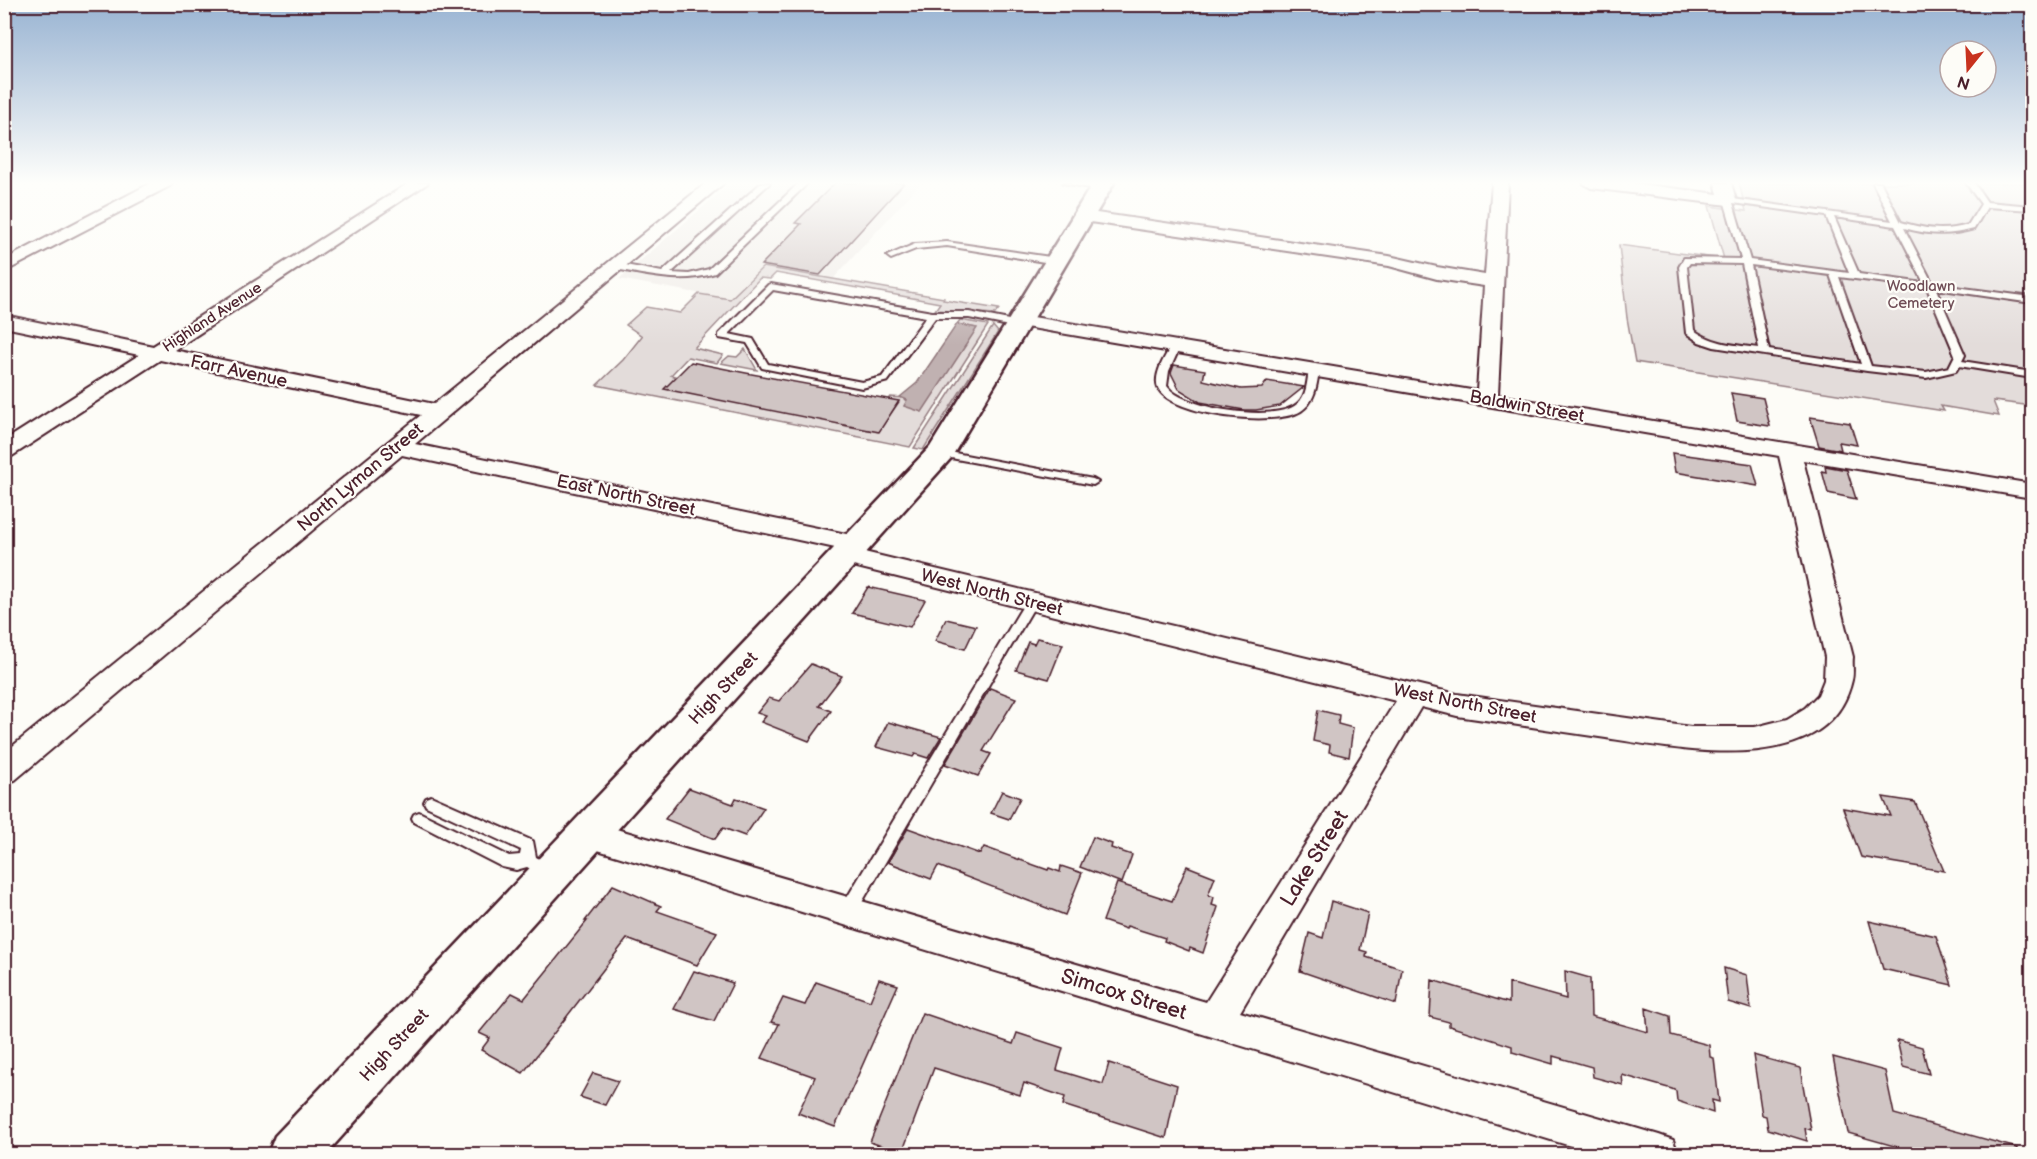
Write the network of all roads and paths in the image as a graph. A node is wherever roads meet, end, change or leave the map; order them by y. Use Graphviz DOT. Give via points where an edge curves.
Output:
graph roads {
  1 [pos="61,237"];
  2 [pos="336,237"];
  3 [pos="650,237"];
  4 [pos="706,237"];
  5 [pos="747,237"];
  6 [pos="1068,237"];
  7 [pos="1285,237"];
  8 [pos="1497,237"];
  9 [pos="1739,237"];
  10 [pos="1839,237"];
  11 [pos="1905,237"];
  12 [pos="891,256"];
  13 [pos="1057,261"];
  14 [pos="1746,262"];
  15 [pos="615,266"];
  16 [pos="4,267"];
  17 [pos="1833,273"];
  18 [pos="665,274"];
  19 [pos="1855,276"];
  20 [pos="1495,282"];
  21 [pos="1929,286"];
  22 [pos="2032,300"];
  23 [pos="932,315"];
  24 [pos="4,321"];
  25 [pos="1020,323"];
  26 [pos="1174,347"];
  27 [pos="1766,353"];
  28 [pos="155,354"];
  29 [pos="1956,363"];
  30 [pos="1867,368"];
  31 [pos="1314,370"];
  32 [pos="2032,375"];
  33 [pos="1487,399"];
  34 [pos="439,412"];
  35 [pos="396,447"];
  36 [pos="1789,450"];
  37 [pos="4,451"];
  38 [pos="939,453"];
  39 [pos="1093,482"];
  40 [pos="2032,491"];
  41 [pos="850,550"];
  42 [pos="1031,602"];
  43 [pos="1414,695"];
  44 [pos="4,771"];
  45 [pos="430,801"];
  46 [pos="419,818"];
  47 [pos="589,834"];
  48 [pos="540,867"];
  49 [pos="848,911"];
  50 [pos="1214,1021"];
  51 [pos="292,1155"];
  52 [pos="1659,1155"];
  1 -- 16 [label="street"];
  2 -- 28 [label="street, Highland Avenue"];
  3 -- 15 [label="street, North Lyman Street"];
  4 -- 18 [label="lane"];
  5 -- 18 [label="lane" via="712,271 687,277"];
  6 -- 13 [label="main road, High Street"];
  7 -- 20 [label="street" via="1437,273"];
  8 -- 20 [label="street"];
  9 -- 14 [label="lane"];
  10 -- 19 [label="lane"];
  11 -- 21 [label="lane"];
  12 -- 13 [label="lane" via="915,247 947,244"];
  13 -- 25 [label="main road, High Street"];
  14 -- 17 [label="lane"];
  14 -- 27 [label="lane"];
  14 -- 27 [label="lane" via="1687,260 1683,267 1689,331 1714,344"];
  15 -- 18 [label="lane"];
  15 -- 34 [label="street, North Lyman Street"];
  17 -- 19 [label="lane"];
  17 -- 30 [label="lane"];
  19 -- 21 [label="lane"];
  20 -- 33 [label="street"];
  21 -- 22 [label="lane"];
  21 -- 29 [label="lane" via="1960,355"];
  23 -- 23 [label="lane" via="771,287 722,336 750,341 765,366 862,385 885,379"];
  23 -- 25 [label="lane" via="969,315"];
  24 -- 28 [label="street, Farr Avenue"];
  25 -- 26 [label="street, Baldwin Street"];
  25 -- 38 [label="main road, High Street"];
  26 -- 31 [label="street, Baldwin Street"];
  26 -- 31 [label="lane" via="1163,374 1166,394 1179,401 1237,413 1266,416 1299,408 1308,398"];
  27 -- 30 [label="lane"];
  28 -- 34 [label="street, Farr Avenue"];
  28 -- 37 [label="street, Highland Avenue"];
  29 -- 30 [label="lane" via="1953,369 1926,375"];
  29 -- 32 [label="lane"];
  31 -- 33 [label="street, Baldwin Street"];
  33 -- 36 [label="street, Baldwin Street"];
  34 -- 35 [label="street, North Lyman Street"];
  35 -- 41 [label="street, East North Street"];
  35 -- 44 [label="street, North Lyman Street"];
  36 -- 40 [label="street, Baldwin Street"];
  36 -- 43 [label="street, West North Street" via="1839,657 1838,680 1829,700 1813,717 1771,736 1728,742 1691,740"];
  38 -- 39 [label="lane"];
  38 -- 41 [label="main road, High Street"];
  41 -- 42 [label="street, West North Street"];
  41 -- 47 [label="main road, High Street"];
  42 -- 43 [label="street, West North Street"];
  42 -- 49 [label="lane"];
  43 -- 50 [label="street, Lake Street"];
  45 -- 48 [label="lane" via="528,846"];
  46 -- 48 [label="lane" via="507,862"];
  47 -- 48 [label="main road, High Street"];
  47 -- 49 [label="street, Simcox Street"];
  48 -- 51 [label="main road, High Street"];
  49 -- 50 [label="street, Simcox Street"];
  50 -- 52 [label="street, Simcox Street"];
}
